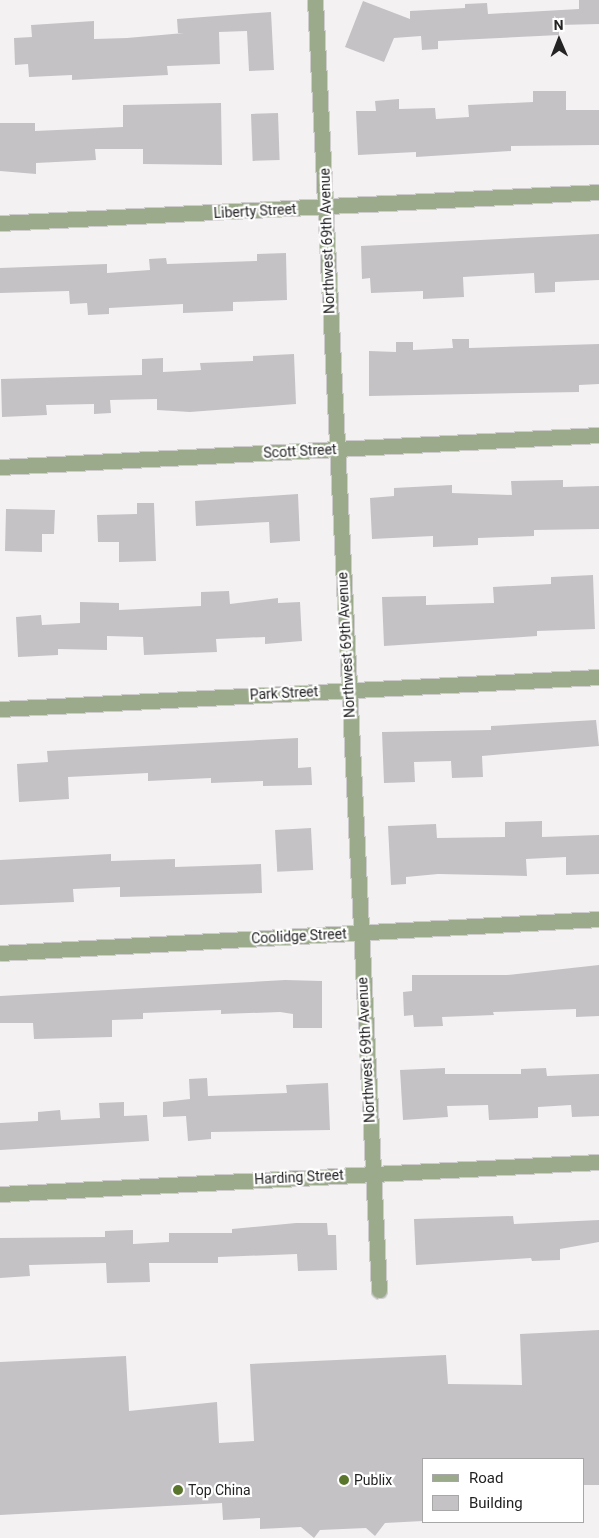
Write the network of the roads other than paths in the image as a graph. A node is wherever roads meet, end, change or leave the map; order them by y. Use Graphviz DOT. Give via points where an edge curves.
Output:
graph roads {
  1 [pos="315,0"];
  2 [pos="599,192"];
  3 [pos="326,207"];
  4 [pos="0,223"];
  5 [pos="599,435"];
  6 [pos="335,450"];
  7 [pos="0,467"];
  8 [pos="599,677"];
  9 [pos="349,690"];
  10 [pos="0,709"];
  11 [pos="599,919"];
  12 [pos="360,932"];
  13 [pos="0,953"];
  14 [pos="599,1162"];
  15 [pos="372,1173"];
  16 [pos="0,1194"];
  17 [pos="379,1290"];
  1 -- 3 [label="street, Northwest 69th Avenue"];
  2 -- 3 [label="street, Liberty Street"];
  3 -- 4 [label="street, Liberty Street"];
  3 -- 6 [label="street, Northwest 69th Avenue"];
  5 -- 6 [label="street, Scott Street"];
  6 -- 7 [label="street, Scott Street"];
  6 -- 9 [label="street, Northwest 69th Avenue"];
  8 -- 9 [label="street, Park Street"];
  9 -- 10 [label="street, Park Street"];
  9 -- 12 [label="street, Northwest 69th Avenue"];
  11 -- 12 [label="street, Coolidge Street"];
  12 -- 13 [label="street, Coolidge Street"];
  12 -- 15 [label="street, Northwest 69th Avenue"];
  14 -- 15 [label="street, Harding Street"];
  15 -- 16 [label="street, Harding Street"];
  15 -- 17 [label="street, Northwest 69th Avenue"];
}
